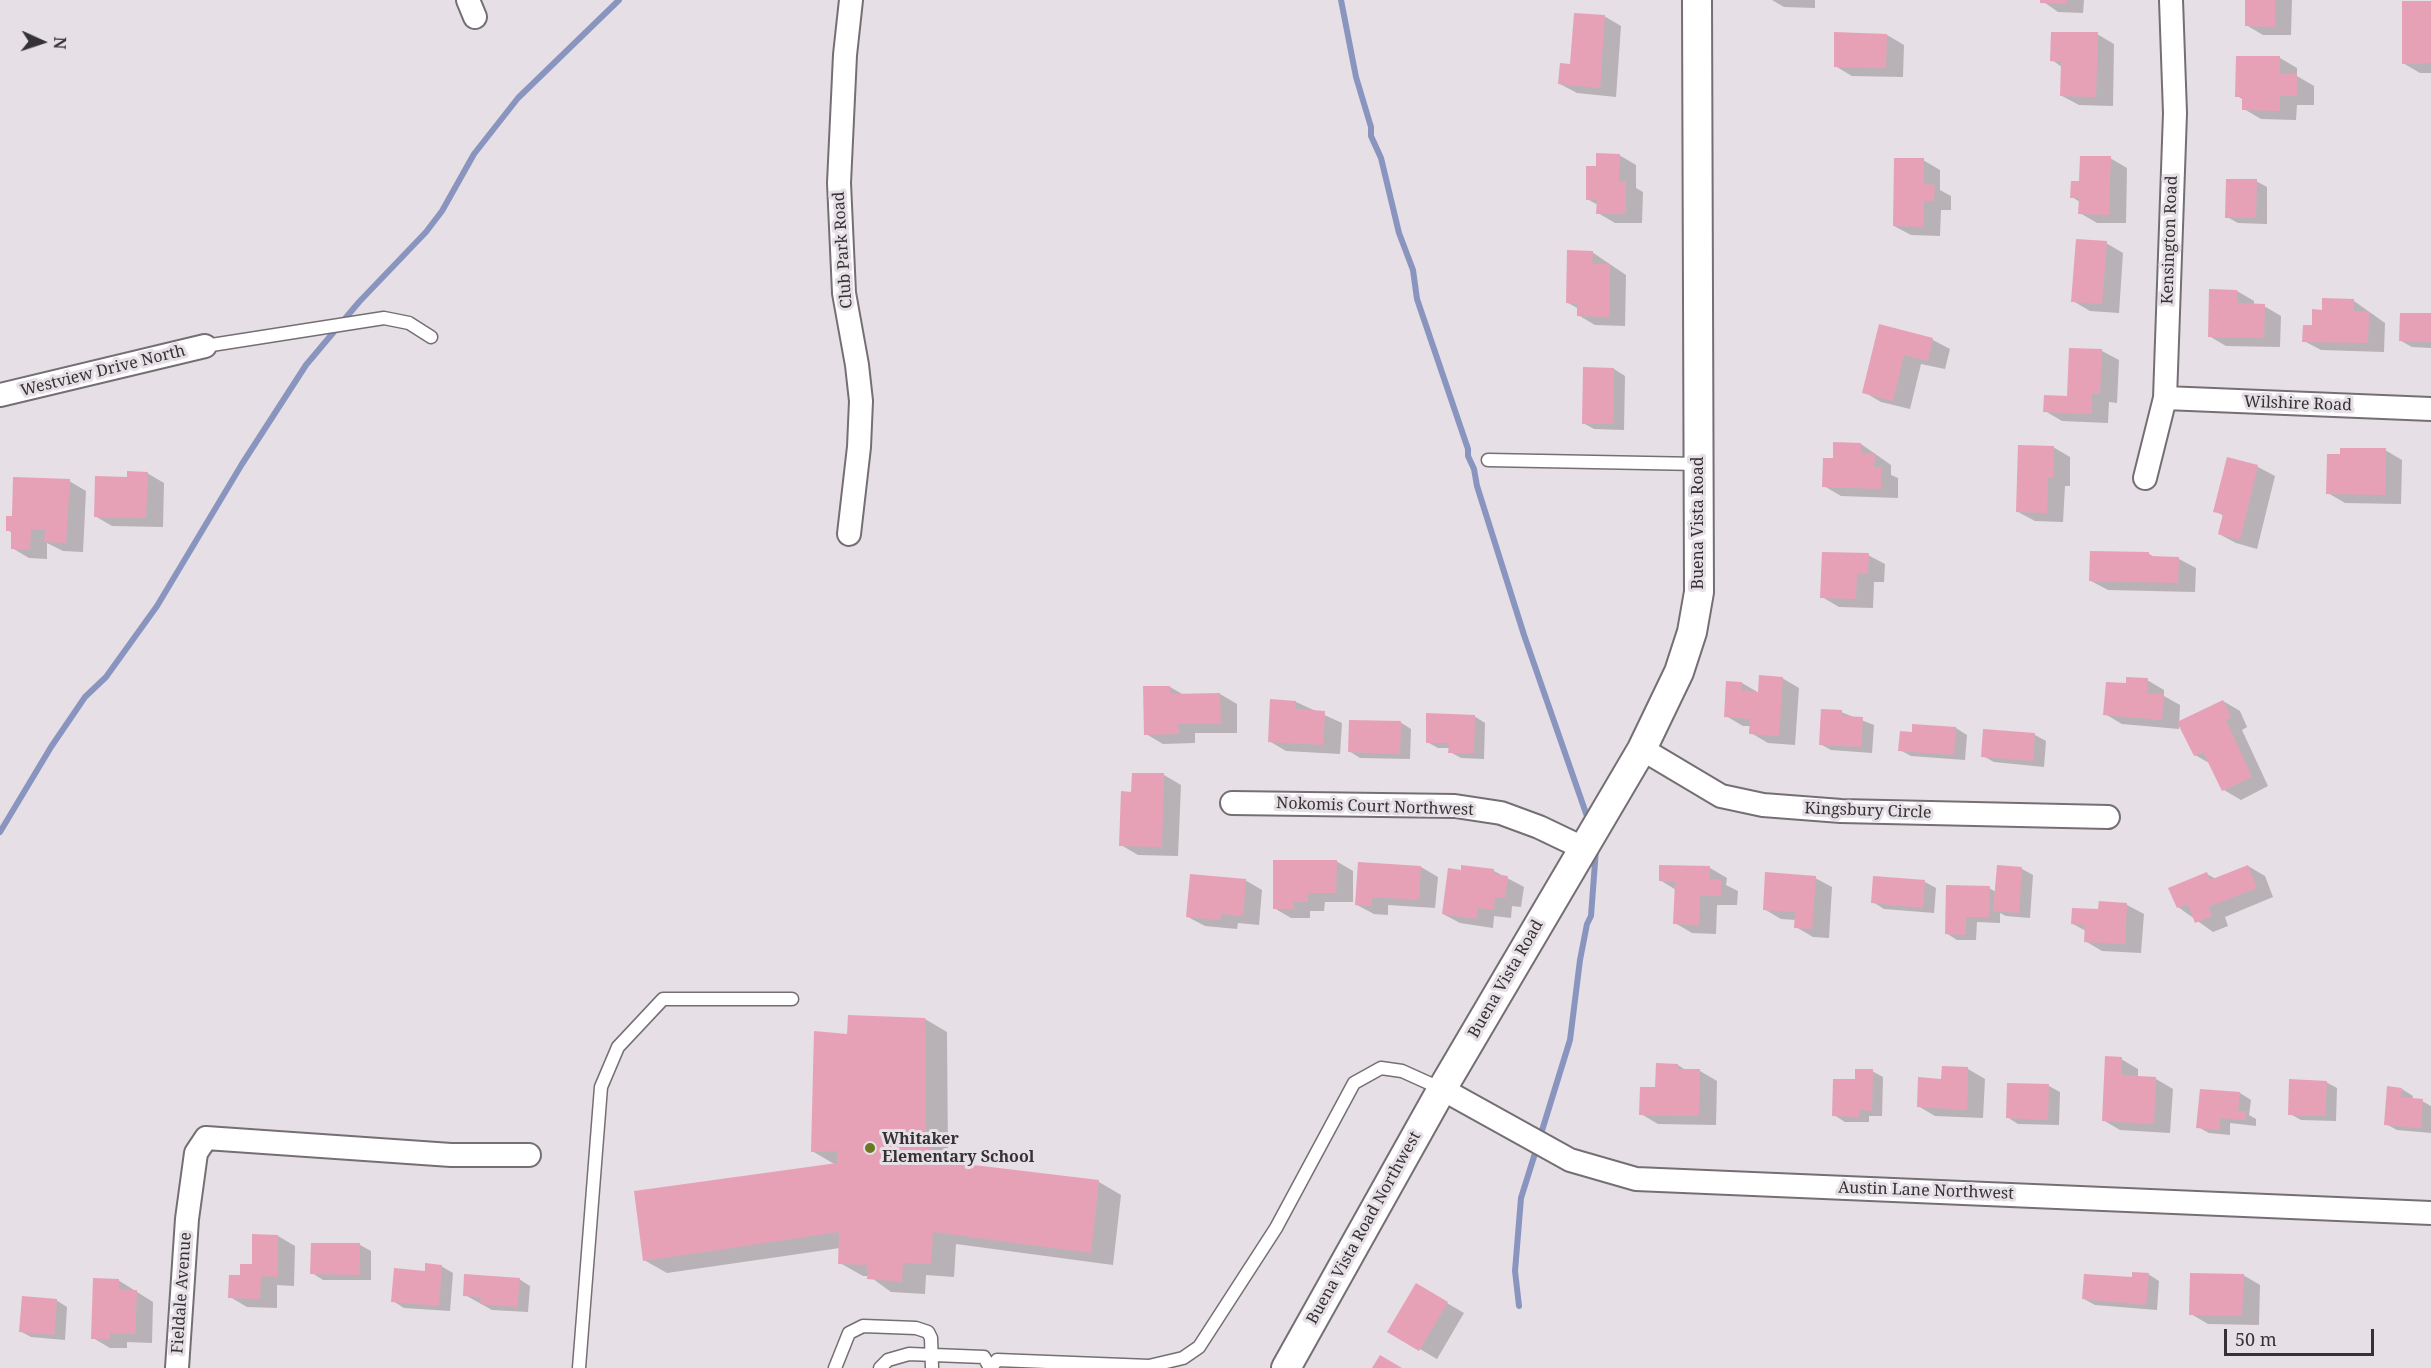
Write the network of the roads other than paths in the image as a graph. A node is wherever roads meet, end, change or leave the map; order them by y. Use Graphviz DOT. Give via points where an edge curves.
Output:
graph roads {
  1 [pos="851,0"];
  2 [pos="1697,0"];
  3 [pos="2171,0"];
  4 [pos="430,337"];
  5 [pos="205,346"];
  6 [pos="0,395"];
  7 [pos="2165,398"];
  8 [pos="2431,410"];
  9 [pos="1488,460"];
  10 [pos="1698,464"];
  11 [pos="2145,478"];
  12 [pos="849,534"];
  13 [pos="1642,749"];
  14 [pos="1232,803"];
  15 [pos="2108,817"];
  16 [pos="1583,848"];
  17 [pos="792,999"];
  18 [pos="1442,1089"];
  19 [pos="529,1155"];
  20 [pos="2431,1213"];
  21 [pos="932,1355"];
  22 [pos="177,1368"];
  23 [pos="579,1368"];
  24 [pos="835,1368"];
  25 [pos="880,1368"];
  26 [pos="932,1368"];
  27 [pos="990,1368"];
  28 [pos="1286,1368"];
  1 -- 12 [label="street, Club Park Road" via="839,183 844,293 861,401"];
  2 -- 10 [label="street, Buena Vista Road"];
  3 -- 7 [label="street, Kensington Road" via="2175,113"];
  4 -- 5 [label="lane" via="409,323 384,318"];
  5 -- 6 [label="street, Westview Drive North"];
  7 -- 8 [label="street, Wilshire Road"];
  7 -- 11 [label="street, Kensington Road"];
  9 -- 10 [label="lane"];
  10 -- 13 [label="street, Buena Vista Road" via="1699,592 1692,632 1679,672"];
  13 -- 15 [label="street, Kingsbury Circle" via="1721,796 1763,805 1841,811"];
  13 -- 16 [label="street, Buena Vista Road"];
  14 -- 16 [label="street, Nokomis Court Northwest" via="1455,806 1501,813"];
  16 -- 18 [label="street, Buena Vista Road"];
  17 -- 23 [label="lane" via="663,999 618,1047 601,1087"];
  18 -- 20 [label="street, Austin Lane Northwest" via="1570,1160 1636,1179"];
  18 -- 27 [label="lane" via="1402,1071 1381,1068 1354,1083 1276,1228 1199,1347 1183,1358 1149,1366 997,1360"];
  18 -- 28 [label="street, Buena Vista Road Northwest"];
  19 -- 22 [label="street, Fieldale Avenue" via="451,1155 206,1138 196,1153 187,1219"];
  21 -- 24 [label="lane" via="927,1332 863,1326 849,1333"];
  21 -- 25 [label="lane" via="909,1354 888,1360"];
  21 -- 26 [label="lane"];
  21 -- 27 [label="lane" via="984,1357"];
}
